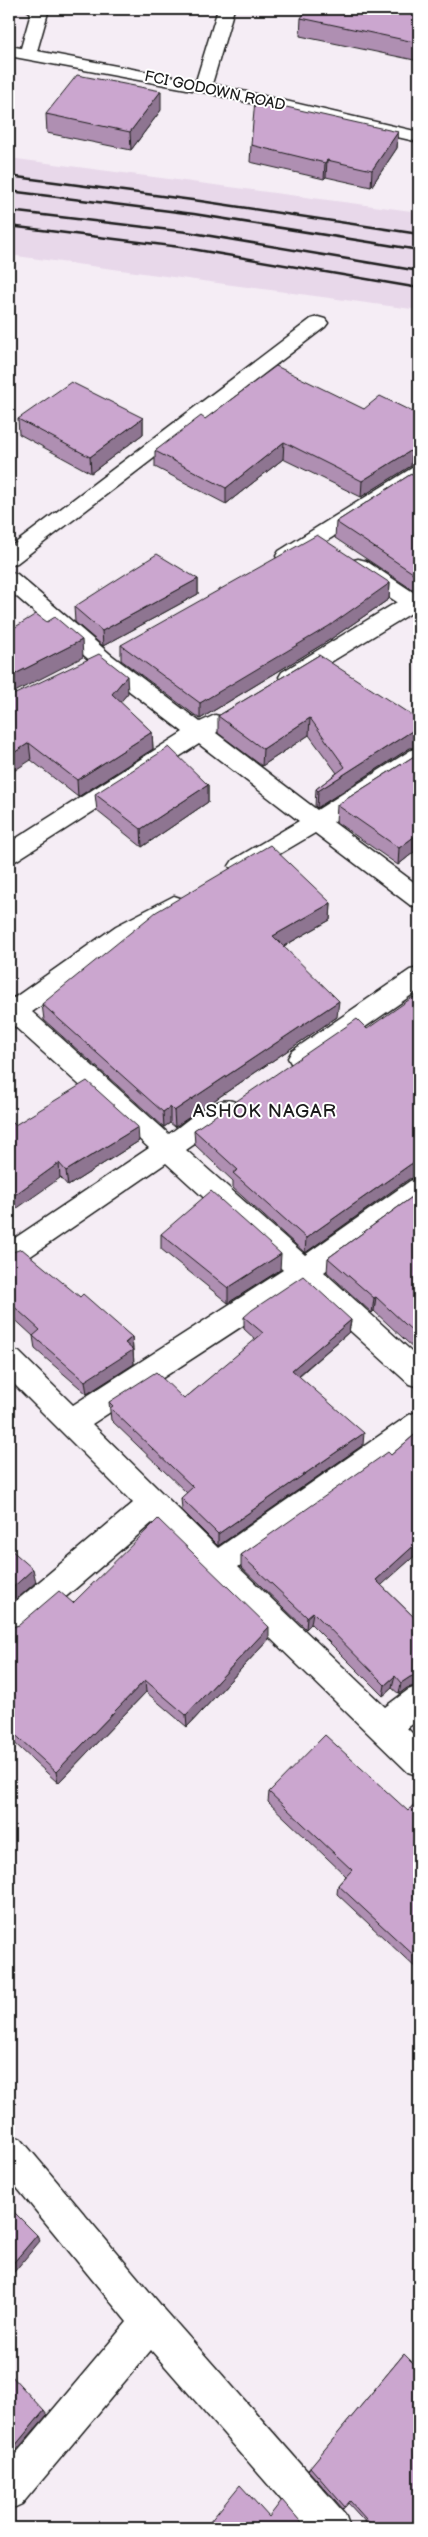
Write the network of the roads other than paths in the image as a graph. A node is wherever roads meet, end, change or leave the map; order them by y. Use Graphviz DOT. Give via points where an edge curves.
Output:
graph roads {
  1 [pos="34,9"];
  2 [pos="41,9"];
  3 [pos="226,9"];
  4 [pos="9,51"];
  5 [pos="28,54"];
  6 [pos="203,87"];
  7 [pos="419,137"];
  8 [pos="318,323"];
  9 [pos="419,474"];
  10 [pos="331,547"];
  11 [pos="9,558"];
  12 [pos="266,568"];
  13 [pos="9,579"];
  14 [pos="416,604"];
  15 [pos="268,691"];
  16 [pos="234,711"];
  17 [pos="200,732"];
  18 [pos="419,756"];
  19 [pos="317,821"];
  20 [pos="9,854"];
  21 [pos="225,875"];
  22 [pos="192,894"];
  23 [pos="419,900"];
  24 [pos="419,977"];
  25 [pos="11,1010"];
  26 [pos="281,1071"];
  27 [pos="248,1094"];
  28 [pos="167,1149"];
  29 [pos="419,1189"];
  30 [pos="9,1256"];
  31 [pos="304,1272"];
  32 [pos="9,1361"];
  33 [pos="419,1375"];
  34 [pos="70,1423"];
  35 [pos="419,1424"];
  36 [pos="153,1504"];
  37 [pos="216,1566"];
  38 [pos="9,1626"];
  39 [pos="419,1700"];
  40 [pos="384,1727"];
  41 [pos="419,1761"];
  42 [pos="9,2151"];
  43 [pos="152,2322"];
  44 [pos="9,2491"];
  45 [pos="331,2528"];
  1 -- 2 [label="street"];
  2 -- 5 [label="street"];
  3 -- 6 [label="street"];
  4 -- 5 [label="street, FCI GODOWN ROAD"];
  5 -- 6 [label="street, FCI GODOWN ROAD"];
  6 -- 7 [label="street, FCI GODOWN ROAD"];
  8 -- 11 [label="street"];
  9 -- 10 [label="street"];
  10 -- 12 [label="street"];
  10 -- 14 [label="street"];
  13 -- 17 [label="street" via="102,659"];
  14 -- 15 [label="street"];
  16 -- 17 [label="street"];
  17 -- 19 [label="street"];
  17 -- 20 [label="street"];
  18 -- 19 [label="street"];
  19 -- 21 [label="street"];
  19 -- 23 [label="street"];
  22 -- 25 [label="street" via="125,933"];
  24 -- 26 [label="street"];
  25 -- 28 [label="street"];
  27 -- 28 [label="street"];
  28 -- 30 [label="street"];
  28 -- 31 [label="street"];
  29 -- 31 [label="street"];
  31 -- 33 [label="street"];
  31 -- 34 [label="street"];
  32 -- 34 [label="street"];
  34 -- 36 [label="street"];
  35 -- 37 [label="street"];
  36 -- 37 [label="street"];
  36 -- 38 [label="street"];
  37 -- 40 [label="street"];
  39 -- 40 [label="street"];
  40 -- 41 [label="street"];
  42 -- 43 [label="street"];
  43 -- 44 [label="street"];
  43 -- 45 [label="street"];
}
